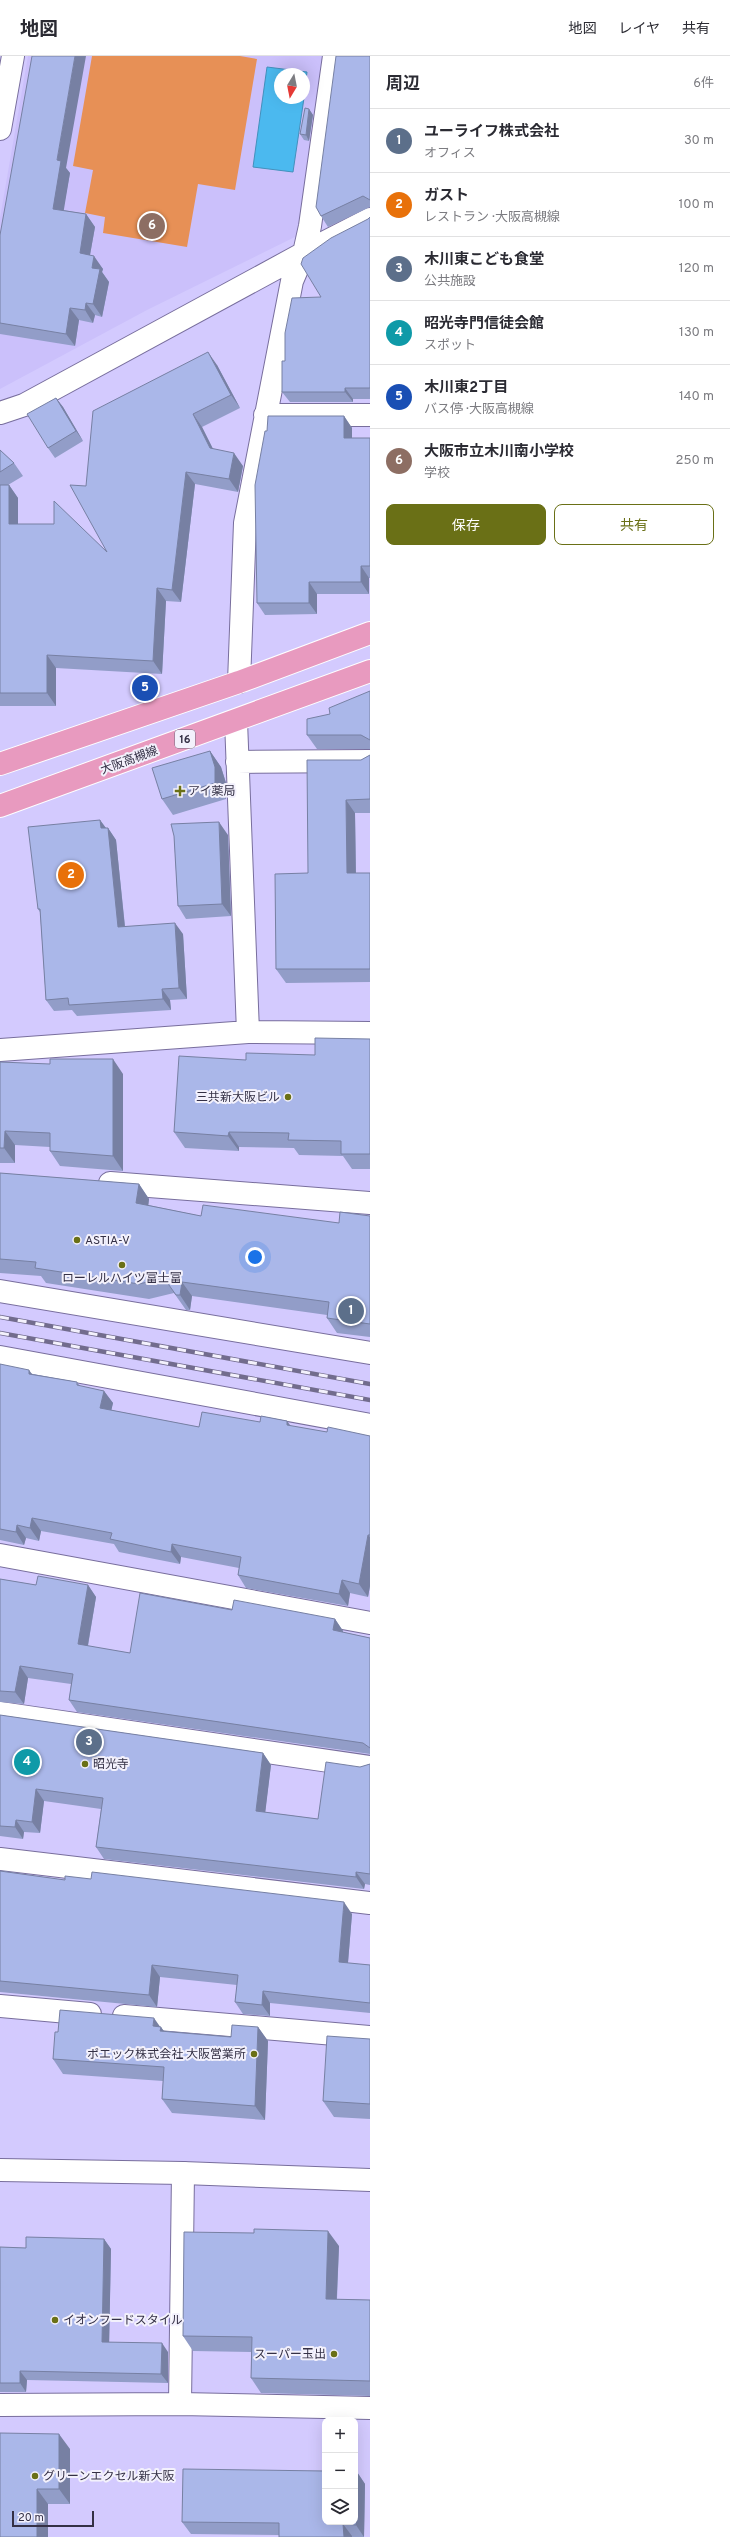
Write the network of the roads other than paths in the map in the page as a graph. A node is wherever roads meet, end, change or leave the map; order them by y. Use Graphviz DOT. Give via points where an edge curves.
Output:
graph roads {
  1 [pos="334,56"];
  2 [pos="8,57"];
  3 [pos="0,129"];
  4 [pos="370,219"];
  5 [pos="304,252"];
  6 [pos="0,412"];
  7 [pos="265,415"];
  8 [pos="370,415"];
  9 [pos="370,633"];
  10 [pos="370,670"];
  11 [pos="239,682"];
  12 [pos="236,721"];
  13 [pos="370,761"];
  14 [pos="237,762"];
  15 [pos="0,764"];
  16 [pos="0,806"];
  17 [pos="248,1032"];
  18 [pos="370,1033"];
  19 [pos="0,1050"];
  20 [pos="87,1181"];
  21 [pos="370,1203"];
  22 [pos="0,1291"];
  23 [pos="370,1354"];
  24 [pos="0,1357"];
  25 [pos="370,1425"];
  26 [pos="0,1555"];
  27 [pos="370,1623"];
  28 [pos="0,1712"];
  29 [pos="370,1767"];
  30 [pos="0,1859"];
  31 [pos="370,1903"];
  32 [pos="0,2006"];
  33 [pos="370,2037"];
  34 [pos="0,2170"];
  35 [pos="183,2173"];
  36 [pos="370,2180"];
  37 [pos="180,2404"];
  38 [pos="0,2405"];
  39 [pos="370,2408"];
  1 -- 5 [label="street"];
  2 -- 3 [label="street"];
  4 -- 5 [label="street"];
  5 -- 6 [label="street" via="24,405"];
  5 -- 7 [label="street" via="292,282"];
  7 -- 8 [label="street"];
  7 -- 11 [label="street" via="245,523"];
  9 -- 11 [label="main road"];
  10 -- 12 [label="main road, 大阪高槻線 / 16"];
  11 -- 15 [label="main road"];
  12 -- 14 [label="street"];
  12 -- 16 [label="main road, 大阪高槻線 / 16"];
  13 -- 14 [label="street"];
  14 -- 17 [label="street"];
  17 -- 18 [label="street"];
  17 -- 19 [label="street"];
  20 -- 21 [label="street"];
  22 -- 23 [label="street"];
  24 -- 25 [label="street"];
  26 -- 27 [label="street"];
  28 -- 29 [label="street"];
  30 -- 31 [label="street"];
  32 -- 33 [label="street"];
  34 -- 35 [label="street"];
  35 -- 36 [label="street"];
  35 -- 37 [label="street"];
  37 -- 38 [label="street"];
  37 -- 39 [label="street"];
}
